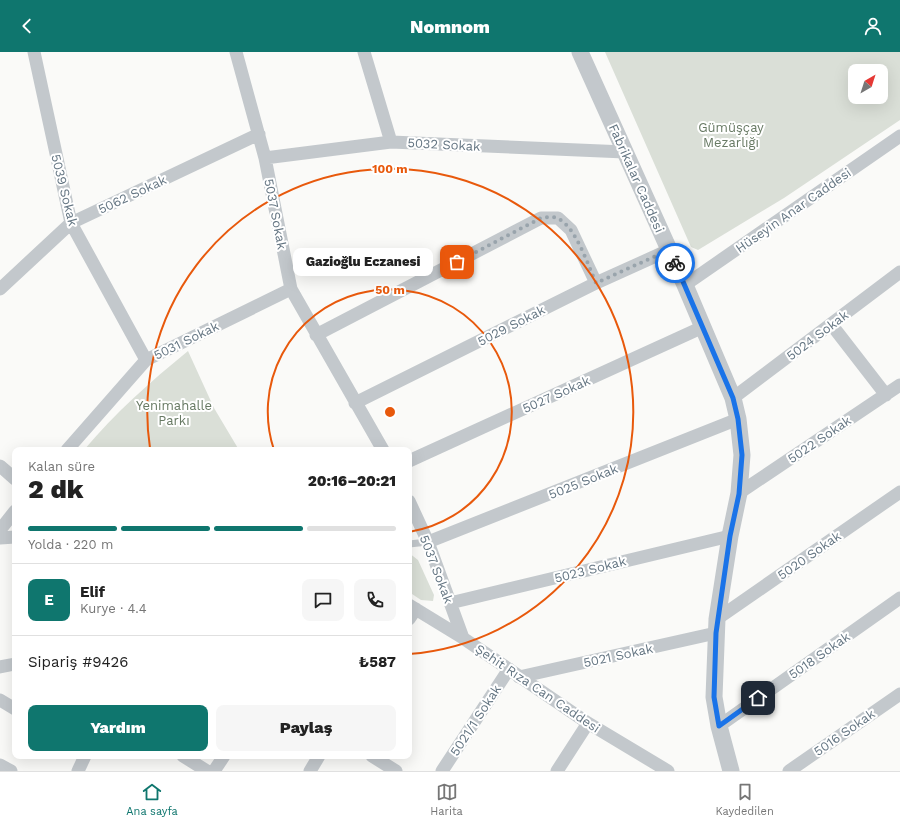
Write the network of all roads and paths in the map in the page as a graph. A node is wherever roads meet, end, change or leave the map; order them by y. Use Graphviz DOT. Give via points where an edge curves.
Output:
graph roads {
  1 [pos="34,52"];
  2 [pos="236,52"];
  3 [pos="364,52"];
  4 [pos="580,52"];
  5 [pos="259,134"];
  6 [pos="900,136"];
  7 [pos="391,142"];
  8 [pos="625,152"];
  9 [pos="265,158"];
  10 [pos="71,223"];
  11 [pos="669,250"];
  12 [pos="900,272"];
  13 [pos="596,283"];
  14 [pos="685,284"];
  15 [pos="0,289"];
  16 [pos="291,289"];
  17 [pos="831,324"];
  18 [pos="703,327"];
  19 [pos="316,335"];
  20 [pos="146,360"];
  21 [pos="900,385"];
  22 [pos="886,394"];
  23 [pos="733,398"];
  24 [pos="356,403"];
  25 [pos="738,419"];
  26 [pos="71,447"];
  27 [pos="381,447"];
  28 [pos="412,459"];
  29 [pos="0,466"];
  30 [pos="12,476"];
  31 [pos="900,492"];
  32 [pos="739,494"];
  33 [pos="412,507"];
  34 [pos="12,515"];
  35 [pos="0,530"];
  36 [pos="730,536"];
  37 [pos="12,537"];
  38 [pos="0,538"];
  39 [pos="428,542"];
  40 [pos="412,544"];
  41 [pos="900,598"];
  42 [pos="450,603"];
  43 [pos="412,612"];
  44 [pos="717,626"];
  45 [pos="463,638"];
  46 [pos="12,665"];
  47 [pos="0,667"];
  48 [pos="514,673"];
  49 [pos="900,694"];
  50 [pos="0,700"];
  51 [pos="12,707"];
  52 [pos="588,723"];
  53 [pos="719,726"];
  54 [pos="84,759"];
  55 [pos="188,759"];
  56 [pos="222,759"];
  57 [pos="317,759"];
  58 [pos="377,759"];
  59 [pos="0,765"];
  60 [pos="11,771"];
  61 [pos="78,771"];
  62 [pos="207,771"];
  63 [pos="214,771"];
  64 [pos="310,771"];
  65 [pos="396,771"];
  66 [pos="442,771"];
  67 [pos="557,771"];
  68 [pos="668,771"];
  69 [pos="731,771"];
  70 [pos="789,771"];
  1 -- 10 [label="street, 5039 Sokak"];
  2 -- 5 [label="street, 5037 Sokak"];
  3 -- 7 [label="street"];
  4 -- 8 [label="street, Fabrikalar Caddesi"];
  5 -- 9 [label="street, 5037 Sokak"];
  5 -- 10 [label="street, 5062 Sokak"];
  6 -- 14 [label="street, Hüseyin Anar Caddesi"];
  7 -- 8 [label="street, 5032 Sokak"];
  7 -- 9 [label="street, 5032 Sokak"];
  8 -- 11 [label="street, Fabrikalar Caddesi"];
  9 -- 16 [label="street, 5037 Sokak"];
  10 -- 15 [label="street, 5062 Sokak"];
  10 -- 20 [label="street, 5039 Sokak"];
  11 -- 13 [label="street, 5029 Sokak"];
  11 -- 14 [label="street, Fabrikalar Caddesi"];
  12 -- 17 [label="street, 5024 Sokak"];
  13 -- 19 [label="street" via="571,230 558,218 541,218"];
  13 -- 24 [label="street, 5029 Sokak"];
  14 -- 18 [label="street, Fabrikalar Caddesi"];
  16 -- 19 [label="street, 5037 Sokak"];
  16 -- 20 [label="street, 5031 Sokak"];
  17 -- 22 [label="street"];
  17 -- 23 [label="street, 5024 Sokak"];
  18 -- 23 [label="street, Fabrikalar Caddesi"];
  18 -- 28 [label="street, 5027 Sokak"];
  19 -- 24 [label="street, 5037 Sokak"];
  20 -- 26 [label="street, 5031 Sokak"];
  21 -- 22 [label="street, 5022 Sokak"];
  22 -- 32 [label="street, 5022 Sokak"];
  23 -- 25 [label="street, Fabrikalar Caddesi"];
  24 -- 27 [label="street, 5037 Sokak"];
  25 -- 32 [label="street, Fabrikalar Caddesi" via="742,455"];
  25 -- 39 [label="street, 5025 Sokak"];
  29 -- 30 [label="street"];
  31 -- 44 [label="street, 5020 Sokak"];
  32 -- 36 [label="street, Fabrikalar Caddesi"];
  33 -- 39 [label="street, 5037 Sokak"];
  34 -- 35 [label="street"];
  36 -- 42 [label="street, 5023 Sokak"];
  36 -- 44 [label="street, Fabrikalar Caddesi"];
  37 -- 38 [label="street"];
  39 -- 40 [label="lane"];
  39 -- 42 [label="street, 5037 Sokak"];
  41 -- 53 [label="street, 5018 Sokak"];
  42 -- 45 [label="street, 5037 Sokak"];
  43 -- 45 [label="street, Şehit Rıza Can Caddesi"];
  44 -- 48 [label="street, 5021 Sokak"];
  44 -- 53 [label="street, Fabrikalar Caddesi" via="714,697"];
  45 -- 48 [label="street, Şehit Rıza Can Caddesi"];
  46 -- 47 [label="street"];
  48 -- 52 [label="street, Şehit Rıza Can Caddesi"];
  48 -- 66 [label="street, 5021/1 Sokak"];
  49 -- 70 [label="street, 5016 Sokak"];
  50 -- 51 [label="street"];
  52 -- 67 [label="street"];
  52 -- 68 [label="street, Şehit Rıza Can Caddesi"];
  53 -- 69 [label="street, Fabrikalar Caddesi"];
  54 -- 61 [label="street"];
  55 -- 62 [label="street"];
  56 -- 63 [label="street"];
  57 -- 64 [label="street"];
  58 -- 65 [label="street"];
  59 -- 60 [label="street"];
}
